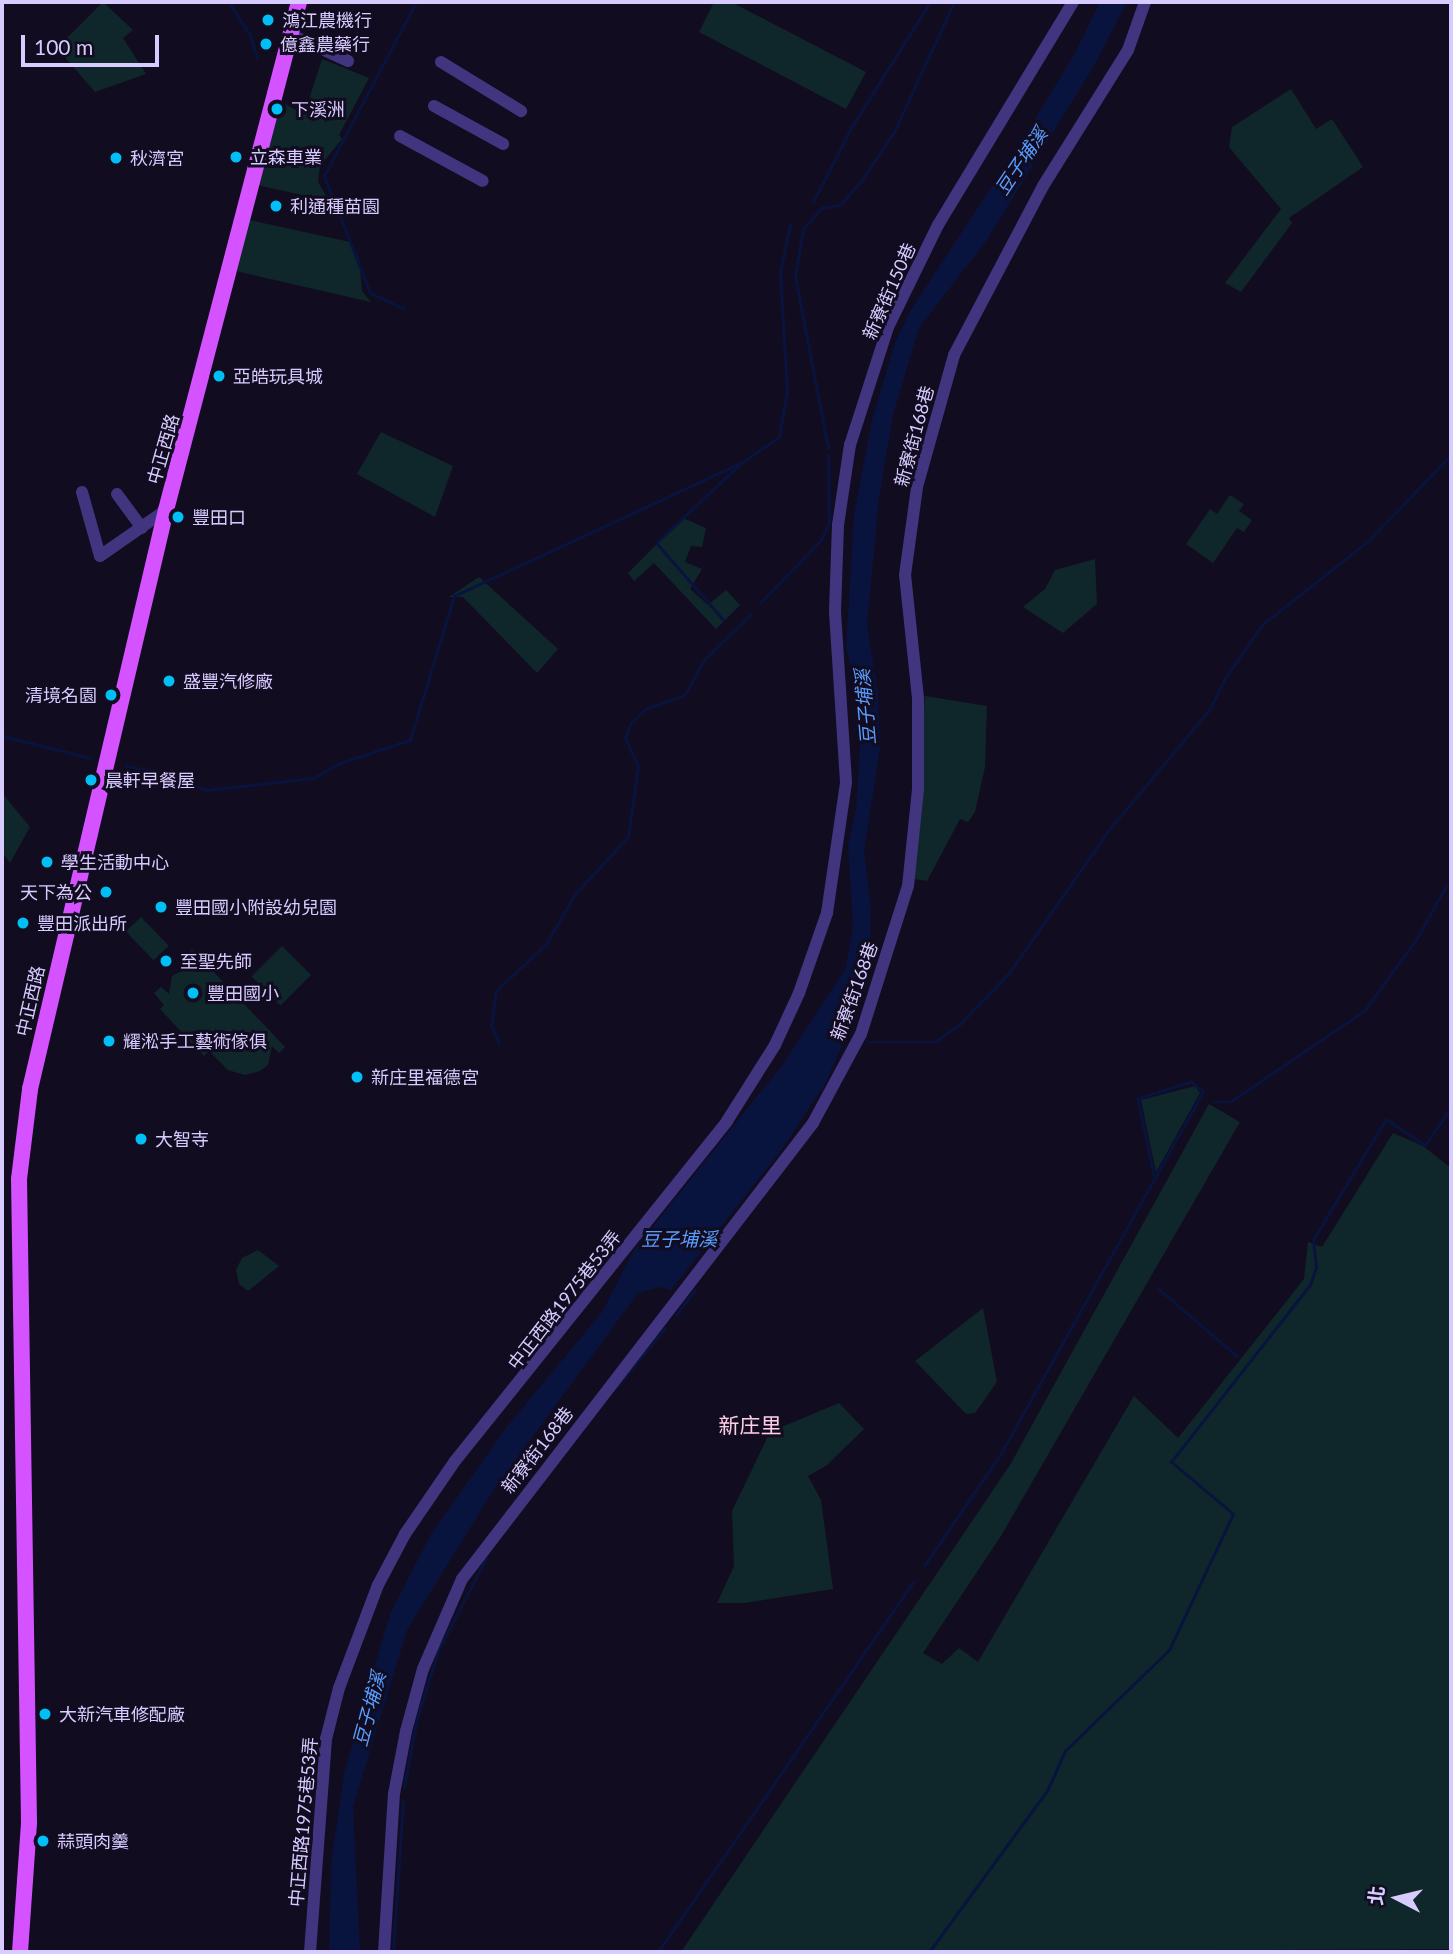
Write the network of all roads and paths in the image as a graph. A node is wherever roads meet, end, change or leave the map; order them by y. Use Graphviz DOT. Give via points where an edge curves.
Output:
graph roads {
  1 [pos="299,2"];
  2 [pos="1073,2"];
  3 [pos="1145,2"];
  4 [pos="289,34"];
  5 [pos="348,61"];
  6 [pos="441,62"];
  7 [pos="435,106"];
  8 [pos="521,111"];
  9 [pos="400,136"];
  10 [pos="503,144"];
  11 [pos="483,181"];
  12 [pos="82,492"];
  13 [pos="117,495"];
  14 [pos="166,510"];
  15 [pos="142,528"];
  16 [pos="838,671"];
  17 [pos="20,1952"];
  18 [pos="310,1952"];
  19 [pos="384,1952"];
  1 -- 4 [label="main road, 中正西路"];
  2 -- 16 [label="street, 新寮街150巷" via="938,225 888,327 850,445 838,525"];
  3 -- 19 [label="street, 新寮街168巷" via="1128,50 1043,186 954,355 917,487 905,575 918,698 918,789 908,886 861,1034 813,1123 462,1579 423,1669 406,1731 394,1794"];
  4 -- 5 [label="street"];
  4 -- 14 [label="main road, 中正西路"];
  6 -- 8 [label="street"];
  7 -- 10 [label="street"];
  9 -- 11 [label="street"];
  12 -- 15 [label="street" via="100,556"];
  13 -- 15 [label="street"];
  14 -- 15 [label="street"];
  14 -- 17 [label="main road, 中正西路" via="30,1089 19,1179 29,1822"];
  16 -- 18 [label="street, 中正西路1975巷53弄" via="846,782 838,857 820,940 799,993 766,1061 727,1121 455,1461 405,1534 378,1585 339,1688 326,1740"];
}
